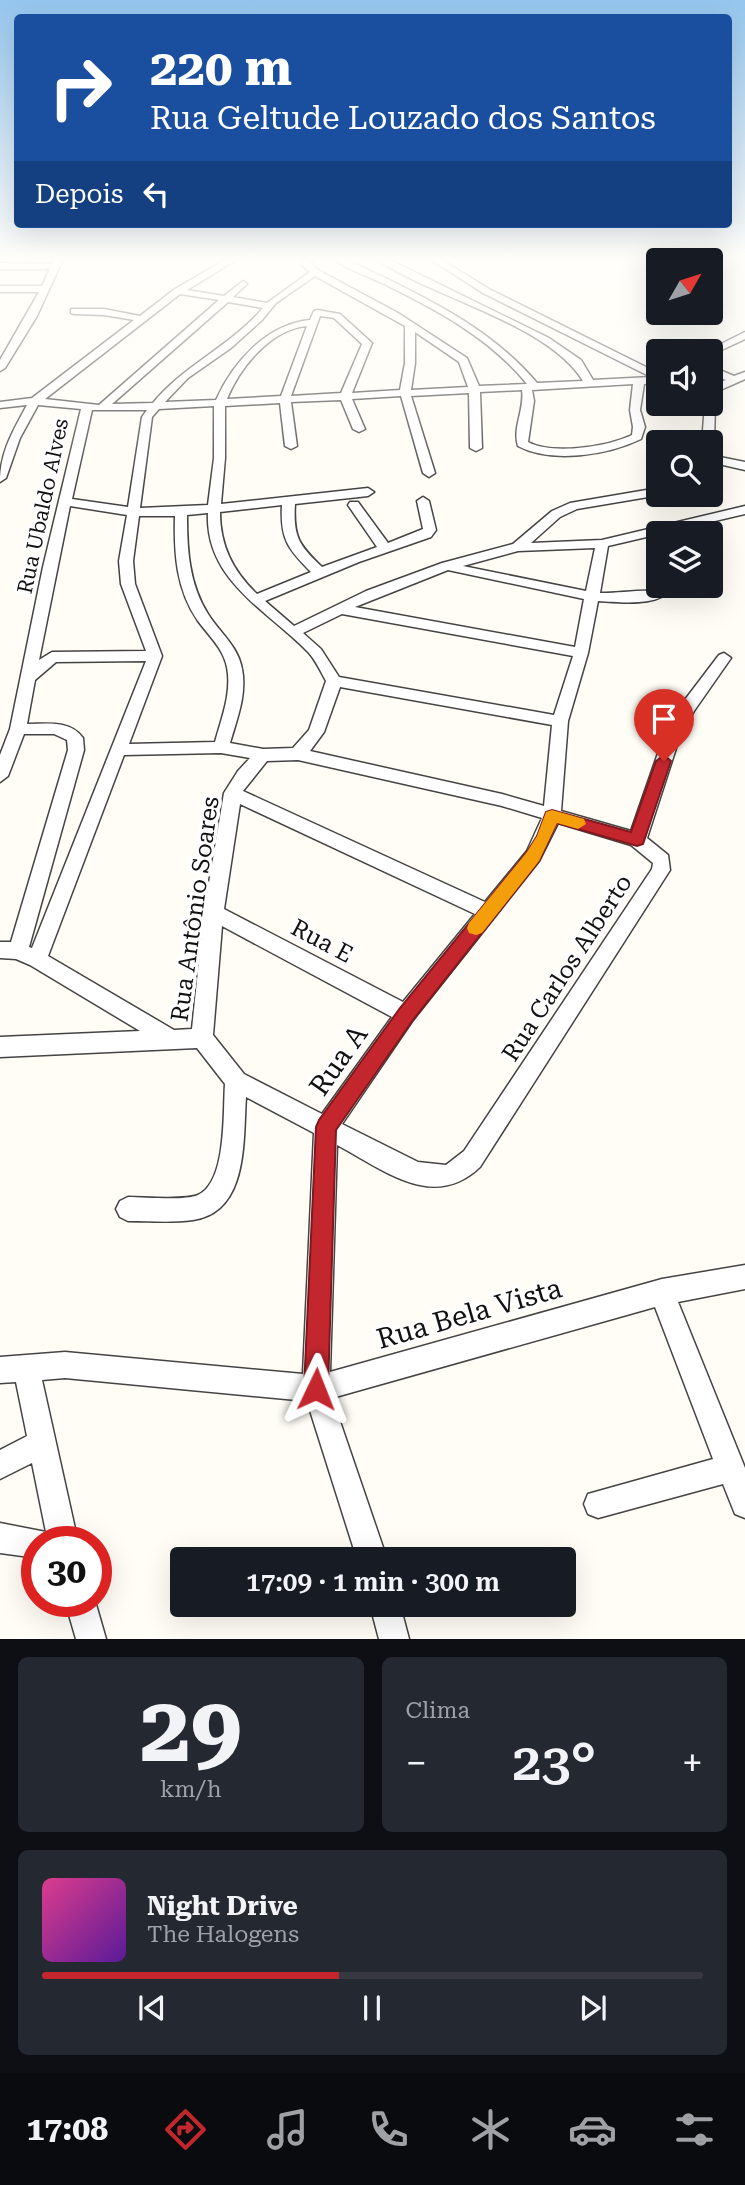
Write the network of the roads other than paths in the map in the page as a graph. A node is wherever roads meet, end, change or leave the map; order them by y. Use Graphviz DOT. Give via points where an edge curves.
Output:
graph roads {
  1 [pos="21,333"];
  2 [pos="123,333"];
  3 [pos="184,333"];
  4 [pos="241,333"];
  5 [pos="274,333"];
  6 [pos="309,333"];
  7 [pos="359,333"];
  8 [pos="410,333"];
  9 [pos="424,333"];
  10 [pos="479,333"];
  11 [pos="533,333"];
  12 [pos="571,333"];
  13 [pos="745,335"];
  14 [pos="723,346"];
  15 [pos="0,368"];
  16 [pos="646,372"];
  17 [pos="723,375"];
  18 [pos="745,375"];
  19 [pos="733,379"];
  20 [pos="646,380"];
  21 [pos="639,381"];
  22 [pos="590,383"];
  23 [pos="723,384"];
  24 [pos="530,386"];
  25 [pos="474,390"];
  26 [pos="405,393"];
  27 [pos="345,396"];
  28 [pos="285,399"];
  29 [pos="34,401"];
  30 [pos="220,402"];
  31 [pos="0,405"];
  32 [pos="156,406"];
  33 [pos="94,407"];
  34 [pos="359,429"];
  35 [pos="291,446"];
  36 [pos="476,448"];
  37 [pos="745,454"];
  38 [pos="723,461"];
  39 [pos="730,462"];
  40 [pos="745,466"];
  41 [pos="429,473"];
  42 [pos="0,478"];
  43 [pos="368,492"];
  44 [pos="646,494"];
  45 [pos="289,500"];
  46 [pos="423,501"];
  47 [pos="66,502"];
  48 [pos="354,505"];
  49 [pos="215,508"];
  50 [pos="745,510"];
  51 [pos="135,512"];
  52 [pos="181,512"];
  53 [pos="602,544"];
  54 [pos="517,547"];
  55 [pos="385,548"];
  56 [pos="447,566"];
  57 [pos="320,573"];
  58 [pos="592,596"];
  59 [pos="646,596"];
  60 [pos="257,599"];
  61 [pos="340,609"];
  62 [pos="293,632"];
  63 [pos="581,653"];
  64 [pos="155,656"];
  65 [pos="724,658"];
  66 [pos="27,680"];
  67 [pos="334,681"];
  68 [pos="560,721"];
  69 [pos="18,729"];
  70 [pos="221,747"];
  71 [pos="118,750"];
  72 [pos="298,754"];
  73 [pos="263,755"];
  74 [pos="0,776"];
  75 [pos="233,793"];
  76 [pos="552,816"];
  77 [pos="637,840"];
  78 [pos="488,912"];
  79 [pos="214,913"];
  80 [pos="9,950"];
  81 [pos="37,959"];
  82 [pos="406,1014"];
  83 [pos="169,1038"];
  84 [pos="202,1038"];
  85 [pos="0,1047"];
  86 [pos="236,1081"];
  87 [pos="326,1127"];
  88 [pos="128,1209"];
  89 [pos="745,1278"];
  90 [pos="662,1292"];
  91 [pos="13,1369"];
  92 [pos="316,1389"];
  93 [pos="44,1443"];
  94 [pos="0,1465"];
  95 [pos="730,1468"];
  96 [pos="597,1504"];
  97 [pos="745,1504"];
  98 [pos="60,1526"];
  99 [pos="0,1538"];
  100 [pos="21,1541"];
  101 [pos="368,1547"];
  102 [pos="85,1617"];
  103 [pos="388,1617"];
  104 [pos="91,1639"];
  105 [pos="394,1639"];
  1 -- 15 [label="street"];
  2 -- 29 [label="street"];
  3 -- 33 [label="street"];
  4 -- 32 [label="street" via="184,376"];
  5 -- 30 [label="street" via="237,374"];
  6 -- 28 [label="street"];
  7 -- 27 [label="street" via="365,338 366,353"];
  8 -- 26 [label="street"];
  9 -- 25 [label="street" via="463,360"];
  10 -- 24 [label="street" via="520,366"];
  11 -- 22 [label="street" via="577,362"];
  12 -- 16 [label="street"];
  13 -- 14 [label="street"];
  17 -- 19 [label="street"];
  18 -- 19 [label="street"];
  19 -- 23 [label="street"];
  20 -- 21 [label="street"];
  21 -- 22 [label="street"];
  21 -- 24 [label="street" via="637,437 619,446 553,451 532,450 522,444"];
  22 -- 24 [label="street"];
  24 -- 25 [label="street"];
  25 -- 26 [label="street"];
  25 -- 36 [label="street"];
  26 -- 27 [label="street"];
  26 -- 41 [label="street"];
  27 -- 28 [label="street"];
  27 -- 34 [label="street"];
  28 -- 30 [label="street"];
  28 -- 35 [label="street"];
  29 -- 31 [label="street"];
  29 -- 33 [label="street"];
  29 -- 42 [label="street"];
  30 -- 32 [label="street"];
  30 -- 49 [label="street"];
  32 -- 33 [label="street"];
  32 -- 51 [label="street" via="148,417"];
  33 -- 47 [label="street, Rua Ubaldo Alves"];
  37 -- 39 [label="street"];
  38 -- 39 [label="street"];
  39 -- 40 [label="street"];
  43 -- 45 [label="street"];
  44 -- 54 [label="street" via="574,506 556,514"];
  45 -- 49 [label="street"];
  45 -- 57 [label="street" via="289,540"];
  46 -- 55 [label="street" via="430,530"];
  47 -- 51 [label="street"];
  47 -- 66 [label="street, Rua Ubaldo Alves"];
  48 -- 55 [label="street"];
  49 -- 52 [label="street"];
  49 -- 60 [label="street" via="214,529 228,569"];
  50 -- 53 [label="street"];
  51 -- 52 [label="street"];
  51 -- 64 [label="street" via="126,561 127,584"];
  52 -- 70 [label="street" via="182,571 199,611 225,643 233,662 234,703"];
  53 -- 54 [label="street"];
  53 -- 58 [label="street, Rua A"];
  54 -- 56 [label="street"];
  55 -- 57 [label="street"];
  56 -- 58 [label="street"];
  56 -- 61 [label="street"];
  57 -- 60 [label="street"];
  58 -- 59 [label="street"];
  58 -- 63 [label="street, Rua A"];
  60 -- 62 [label="street"];
  61 -- 62 [label="street"];
  61 -- 63 [label="street"];
  62 -- 67 [label="street" via="316,652"];
  63 -- 68 [label="street, Rua A"];
  64 -- 66 [label="street" via="52,657"];
  64 -- 71 [label="street"];
  65 -- 77 [label="street" via="672,736"];
  66 -- 69 [label="street, Rua Ubaldo Alves"];
  67 -- 68 [label="street"];
  67 -- 72 [label="street" via="316,732"];
  68 -- 76 [label="street, Rua A"];
  69 -- 74 [label="street, Rua Ubaldo Alves"];
  69 -- 80 [label="street" via="66,731 75,738 76,750"];
  70 -- 71 [label="street"];
  70 -- 73 [label="street"];
  71 -- 81 [label="street"];
  72 -- 73 [label="street"];
  72 -- 76 [label="street" via="502,800"];
  73 -- 75 [label="street, Rua Antônio Soares"];
  75 -- 78 [label="street"];
  75 -- 79 [label="street, Rua Antônio Soares"];
  76 -- 77 [label="street"];
  76 -- 78 [label="street, Rua A" via="533,856"];
  77 -- 87 [label="street, Rua Carlos Alberto" via="662,860 661,870 459,1173 446,1177 415,1173"];
  78 -- 82 [label="street, Rua A"];
  79 -- 82 [label="street, Rua E"];
  79 -- 84 [label="street, Rua Antônio Soares"];
  80 -- 81 [label="street"];
  81 -- 83 [label="street"];
  82 -- 87 [label="street, Rua A"];
  83 -- 84 [label="street"];
  83 -- 85 [label="street"];
  84 -- 86 [label="street"];
  86 -- 87 [label="street"];
  86 -- 88 [label="street" via="230,1167 221,1189 195,1208"];
  87 -- 92 [label="street, Rua A"];
  89 -- 90 [label="street, Rua Bela Vista"];
  90 -- 92 [label="street, Rua Bela Vista"];
  90 -- 95 [label="street"];
  91 -- 92 [label="street, Rua Bela Vista" via="65,1365"];
  91 -- 93 [label="street"];
  92 -- 101 [label="street"];
  93 -- 94 [label="street"];
  93 -- 98 [label="street"];
  95 -- 96 [label="street"];
  95 -- 97 [label="street"];
  99 -- 100 [label="street"];
  102 -- 104 [label="street"];
  103 -- 105 [label="street"];
}
